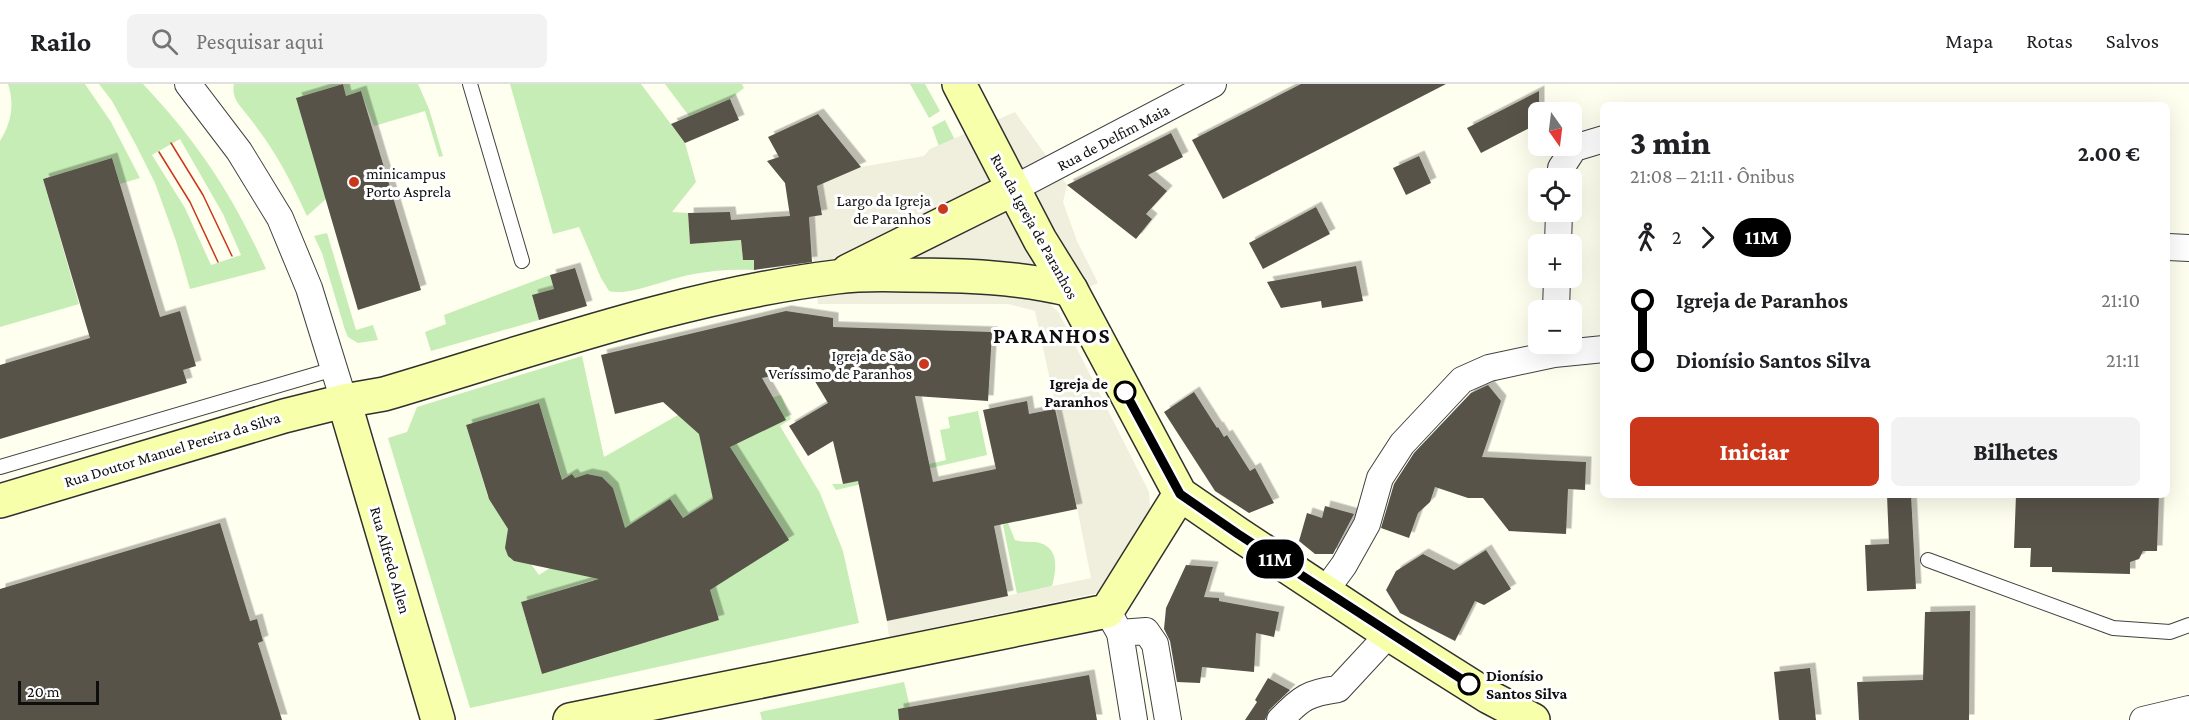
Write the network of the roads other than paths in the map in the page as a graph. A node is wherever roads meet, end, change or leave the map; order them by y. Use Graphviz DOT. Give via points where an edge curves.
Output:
graph roads {
  1 [pos="189,84"];
  2 [pos="470,84"];
  3 [pos="959,84"];
  4 [pos="1213,84"];
  5 [pos="1600,140"];
  6 [pos="1561,168"];
  7 [pos="1013,189"];
  8 [pos="2170,247"];
  9 [pos="2189,248"];
  10 [pos="522,261"];
  11 [pos="837,276"];
  12 [pos="1071,290"];
  13 [pos="1582,349"];
  14 [pos="1600,349"];
  15 [pos="1537,354"];
  16 [pos="334,369"];
  17 [pos="344,401"];
  18 [pos="0,467"];
  19 [pos="1180,494"];
  20 [pos="0,501"];
  21 [pos="1928,560"];
  22 [pos="1325,591"];
  23 [pos="1113,622"];
  24 [pos="2189,625"];
  25 [pos="1389,634"];
  26 [pos="2189,709"];
  27 [pos="438,720"];
  28 [pos="570,720"];
  29 [pos="1134,720"];
  30 [pos="1168,720"];
  31 [pos="1280,720"];
  32 [pos="1533,720"];
  33 [pos="2143,720"];
  1 -- 16 [label="street" via="239,151 280,218 309,288"];
  2 -- 10 [label="lane"];
  3 -- 7 [label="main road, Rua da Igreja de Paranhos"];
  4 -- 7 [label="street, Rua de Delfim Maia"];
  5 -- 6 [label="street" via="1574,148"];
  7 -- 11 [label="main road"];
  7 -- 12 [label="main road, Rua da Igreja de Paranhos"];
  8 -- 9 [label="street"];
  11 -- 12 [label="main road" via="926,274 1004,278"];
  11 -- 17 [label="main road, Rua Doutor Manuel Pereira da Silva" via="700,302 384,394"];
  12 -- 19 [label="main road, Rua da Igreja de Paranhos"];
  13 -- 14 [label="street"];
  15 -- 22 [label="street" via="1462,380 1432,410 1402,444 1380,478 1367,524"];
  16 -- 17 [label="street"];
  16 -- 18 [label="lane"];
  17 -- 20 [label="main road, Rua Doutor Manuel Pereira da Silva"];
  17 -- 27 [label="main road, Rua Alfredo Allen"];
  19 -- 22 [label="main road"];
  19 -- 23 [label="main road"];
  21 -- 24 [label="lane" via="2113,628 2170,632"];
  22 -- 25 [label="main road"];
  23 -- 28 [label="main road"];
  23 -- 29 [label="street"];
  23 -- 30 [label="street" via="1146,631 1155,644"];
  25 -- 31 [label="street" via="1338,689 1316,692 1297,702"];
  25 -- 32 [label="main road"];
  26 -- 33 [label="street"];
}
